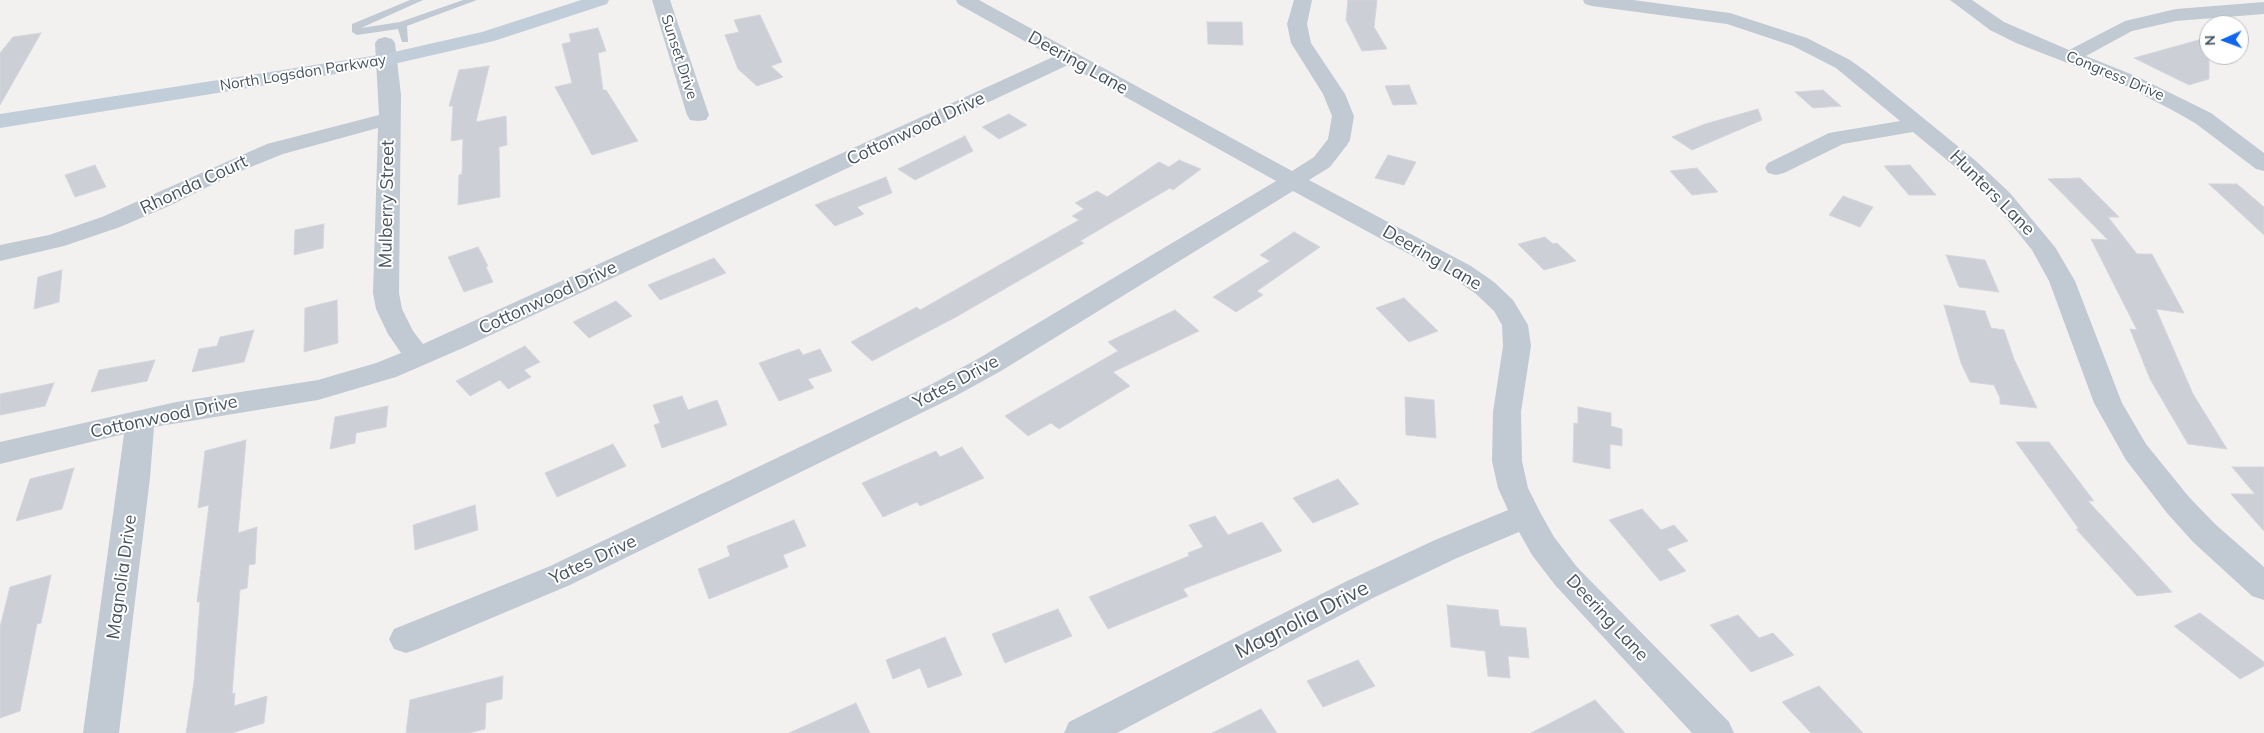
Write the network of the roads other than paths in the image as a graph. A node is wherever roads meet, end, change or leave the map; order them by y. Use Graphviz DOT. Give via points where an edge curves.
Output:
graph roads {
  1 [pos="418,0"];
  2 [pos="472,0"];
  3 [pos="554,0"];
  4 [pos="600,0"];
  5 [pos="661,0"];
  6 [pos="965,0"];
  7 [pos="1303,0"];
  8 [pos="1592,0"];
  9 [pos="1959,0"];
  10 [pos="2264,8"];
  11 [pos="394,42"];
  12 [pos="1069,57"];
  13 [pos="2070,57"];
  14 [pos="0,104"];
  15 [pos="698,115"];
  16 [pos="389,119"];
  17 [pos="0,121"];
  18 [pos="1920,124"];
  19 [pos="2264,163"];
  20 [pos="1776,168"];
  21 [pos="1294,181"];
  22 [pos="0,253"];
  23 [pos="418,357"];
  24 [pos="140,421"];
  25 [pos="0,454"];
  26 [pos="1526,516"];
  27 [pos="2264,587"];
  28 [pos="406,639"];
  29 [pos="101,733"];
  30 [pos="1082,733"];
  31 [pos="1716,733"];
  1 -- 11 [label="lane" via="355,26 358,32"];
  2 -- 11 [label="lane"];
  3 -- 11 [label="main road, North Logsdon Parkway" via="488,20"];
  4 -- 11 [label="main road, North Logsdon Parkway" via="487,38"];
  5 -- 15 [label="street, Sunset Drive"];
  6 -- 12 [label="street, Deering Lane"];
  7 -- 21 [label="street, Yates Drive" via="1298,14 1298,33 1343,116 1339,140 1332,151"];
  8 -- 18 [label="street, Hunters Lane" via="1706,14 1777,33 1843,64"];
  9 -- 13 [label="street, Congress Drive" via="1997,26"];
  10 -- 13 [label="street" via="2176,15 2142,23 2113,32"];
  11 -- 14 [label="main road, North Logsdon Parkway"];
  11 -- 16 [label="street, Mulberry Street"];
  11 -- 17 [label="main road, North Logsdon Parkway"];
  12 -- 21 [label="street, Deering Lane"];
  12 -- 23 [label="street, Cottonwood Drive"];
  13 -- 19 [label="street, Congress Drive" via="2180,105"];
  16 -- 22 [label="street, Rhonda Court" via="275,149 111,222 55,241"];
  16 -- 23 [label="street, Mulberry Street" via="386,293 389,309 401,334"];
  18 -- 20 [label="street" via="1837,138"];
  18 -- 27 [label="street, Hunters Lane" via="2002,198 2044,247 2062,281 2108,403 2136,452 2198,526"];
  21 -- 26 [label="street, Deering Lane" via="1462,272 1504,306 1515,325 1517,346 1507,412 1507,461 1513,488"];
  21 -- 28 [label="street, Yates Drive" via="942,391 559,576"];
  23 -- 24 [label="street, Cottonwood Drive" via="361,379 326,388 212,405"];
  24 -- 25 [label="street, Cottonwood Drive"];
  24 -- 29 [label="street, Magnolia Drive"];
  26 -- 30 [label="street, Magnolia Drive" via="1446,548 1361,589"];
  26 -- 31 [label="street, Deering Lane" via="1566,576"];
}
